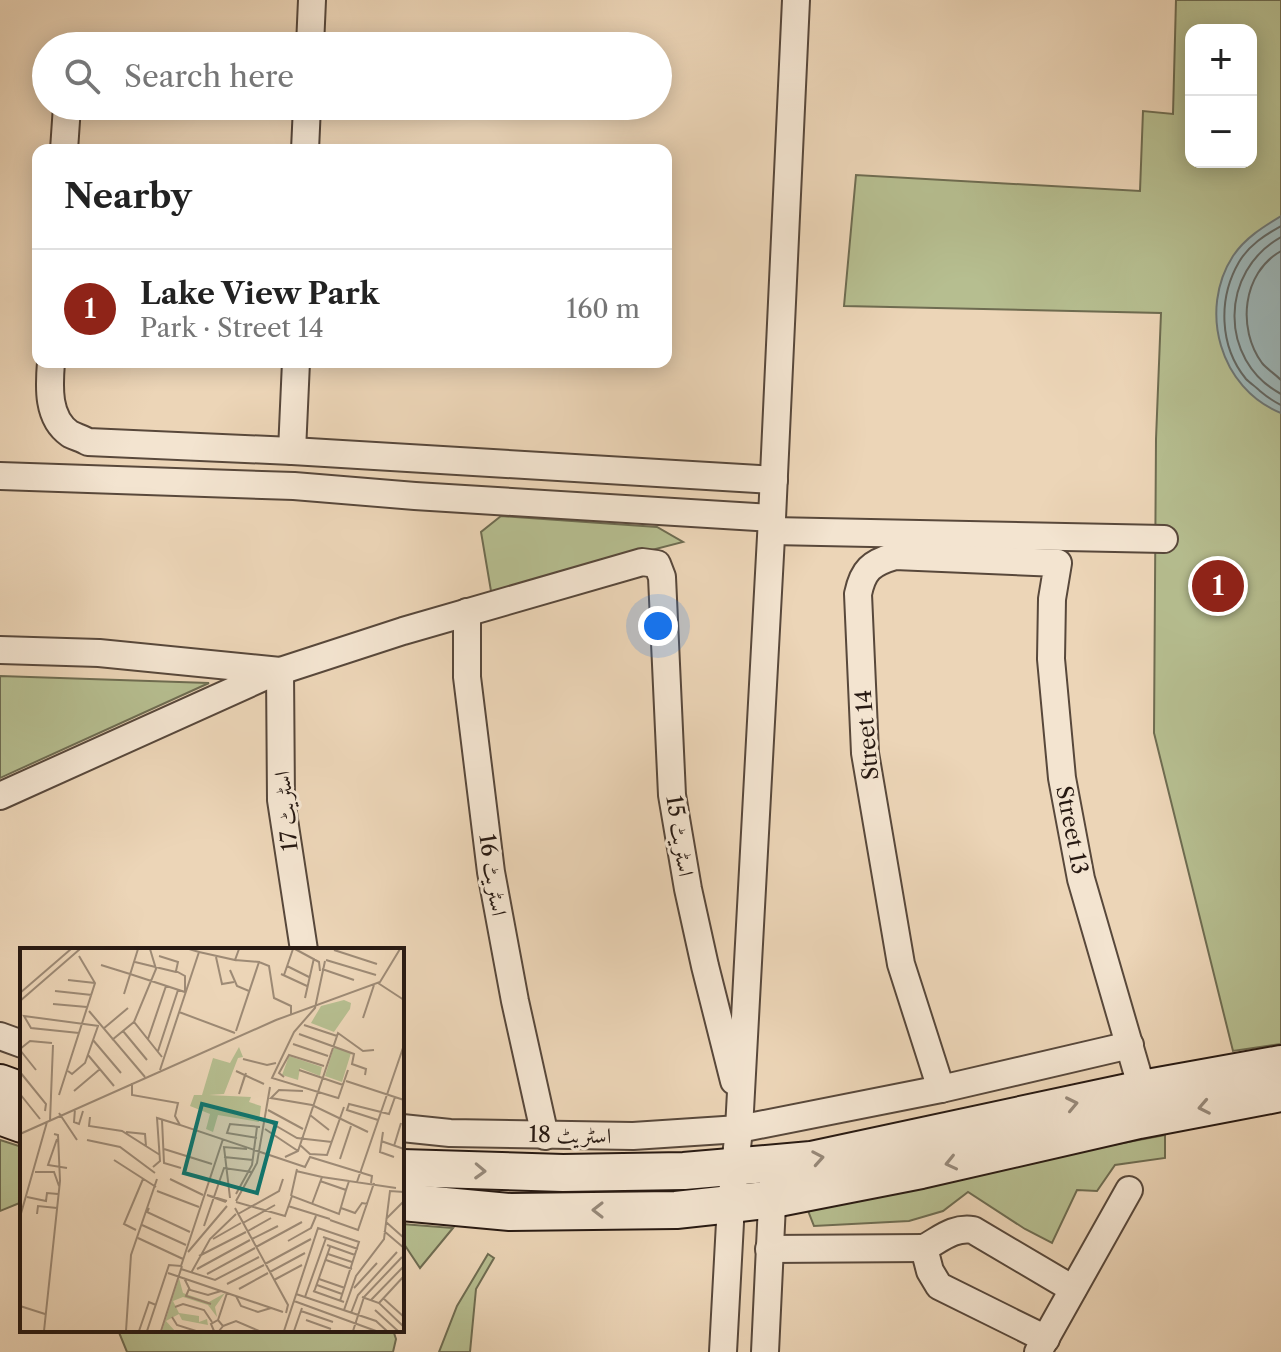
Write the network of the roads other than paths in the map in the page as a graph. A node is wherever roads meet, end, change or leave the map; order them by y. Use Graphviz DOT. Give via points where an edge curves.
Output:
graph roads {
  1 [pos="312,0"];
  2 [pos="796,0"];
  3 [pos="311,32"];
  4 [pos="66,120"];
  5 [pos="306,120"];
  6 [pos="64,144"];
  7 [pos="305,144"];
  8 [pos="51,368"];
  9 [pos="296,368"];
  10 [pos="292,451"];
  11 [pos="0,476"];
  12 [pos="774,480"];
  13 [pos="772,525"];
  14 [pos="1164,539"];
  15 [pos="1058,563"];
  16 [pos="467,612"];
  17 [pos="0,650"];
  18 [pos="280,671"];
  19 [pos="0,796"];
  20 [pos="304,948"];
  21 [pos="0,1036"];
  22 [pos="20,1043"];
  23 [pos="1130,1045"];
  24 [pos="1281,1064"];
  25 [pos="0,1083"];
  26 [pos="941,1089"];
  27 [pos="1142,1089"];
  28 [pos="20,1090"];
  29 [pos="1281,1093"];
  30 [pos="740,1102"];
  31 [pos="0,1116"];
  32 [pos="20,1123"];
  33 [pos="404,1128"];
  34 [pos="739,1129"];
  35 [pos="545,1136"];
  36 [pos="735,1167"];
  37 [pos="404,1168"];
  38 [pos="773,1181"];
  39 [pos="1129,1190"];
  40 [pos="404,1202"];
  41 [pos="731,1204"];
  42 [pos="924,1248"];
  43 [pos="769,1249"];
  44 [pos="1073,1289"];
  45 [pos="1042,1345"];
  46 [pos="723,1352"];
  47 [pos="765,1352"];
  1 -- 3 [label="street"];
  2 -- 12 [label="street"];
  4 -- 6 [label="street"];
  5 -- 7 [label="street"];
  8 -- 10 [label="street" via="57,421 88,442"];
  9 -- 10 [label="street"];
  10 -- 12 [label="street"];
  11 -- 13 [label="street" via="294,486"];
  12 -- 13 [label="street"];
  13 -- 14 [label="street"];
  13 -- 30 [label="street"];
  15 -- 23 [label="street, Street 13" via="1051,659 1062,778 1081,879"];
  15 -- 26 [label="street, Street 14" via="895,556 878,561 862,575 858,594 865,753 901,964"];
  16 -- 18 [label="street"];
  16 -- 30 [label="street, اسٹریٹ 15" via="642,562 657,564 662,577 672,795 705,966"];
  16 -- 35 [label="street, اسٹریٹ 16" via="467,677 491,872"];
  17 -- 18 [label="street" via="99,653"];
  18 -- 19 [label="street"];
  18 -- 20 [label="street, اسٹریٹ 17" via="281,800"];
  21 -- 22 [label="street"];
  23 -- 26 [label="street, اسٹریٹ 18"];
  23 -- 27 [label="street, Street 13"];
  24 -- 27 [label="street"];
  25 -- 28 [label="street"];
  26 -- 34 [label="street, اسٹریٹ 18"];
  38 -- 27 [label="street, one-way" via="811,1160"];
  29 -- 38 [label="street, one-way" via="921,1170"];
  30 -- 34 [label="street"];
  31 -- 32 [label="street"];
  33 -- 35 [label="street, اسٹریٹ 18"];
  34 -- 35 [label="street, اسٹریٹ 18"];
  34 -- 36 [label="street"];
  37 -- 36 [label="street, one-way" via="563,1173"];
  36 -- 38 [label="street"];
  36 -- 41 [label="street"];
  38 -- 41 [label="street"];
  38 -- 43 [label="street"];
  39 -- 44 [label="street"];
  41 -- 40 [label="street, one-way" via="676,1210 510,1212"];
  41 -- 46 [label="street"];
  42 -- 43 [label="street"];
  42 -- 44 [label="street" via="955,1230 973,1230"];
  42 -- 45 [label="street" via="939,1286"];
  43 -- 47 [label="street"];
  44 -- 45 [label="street"];
}
